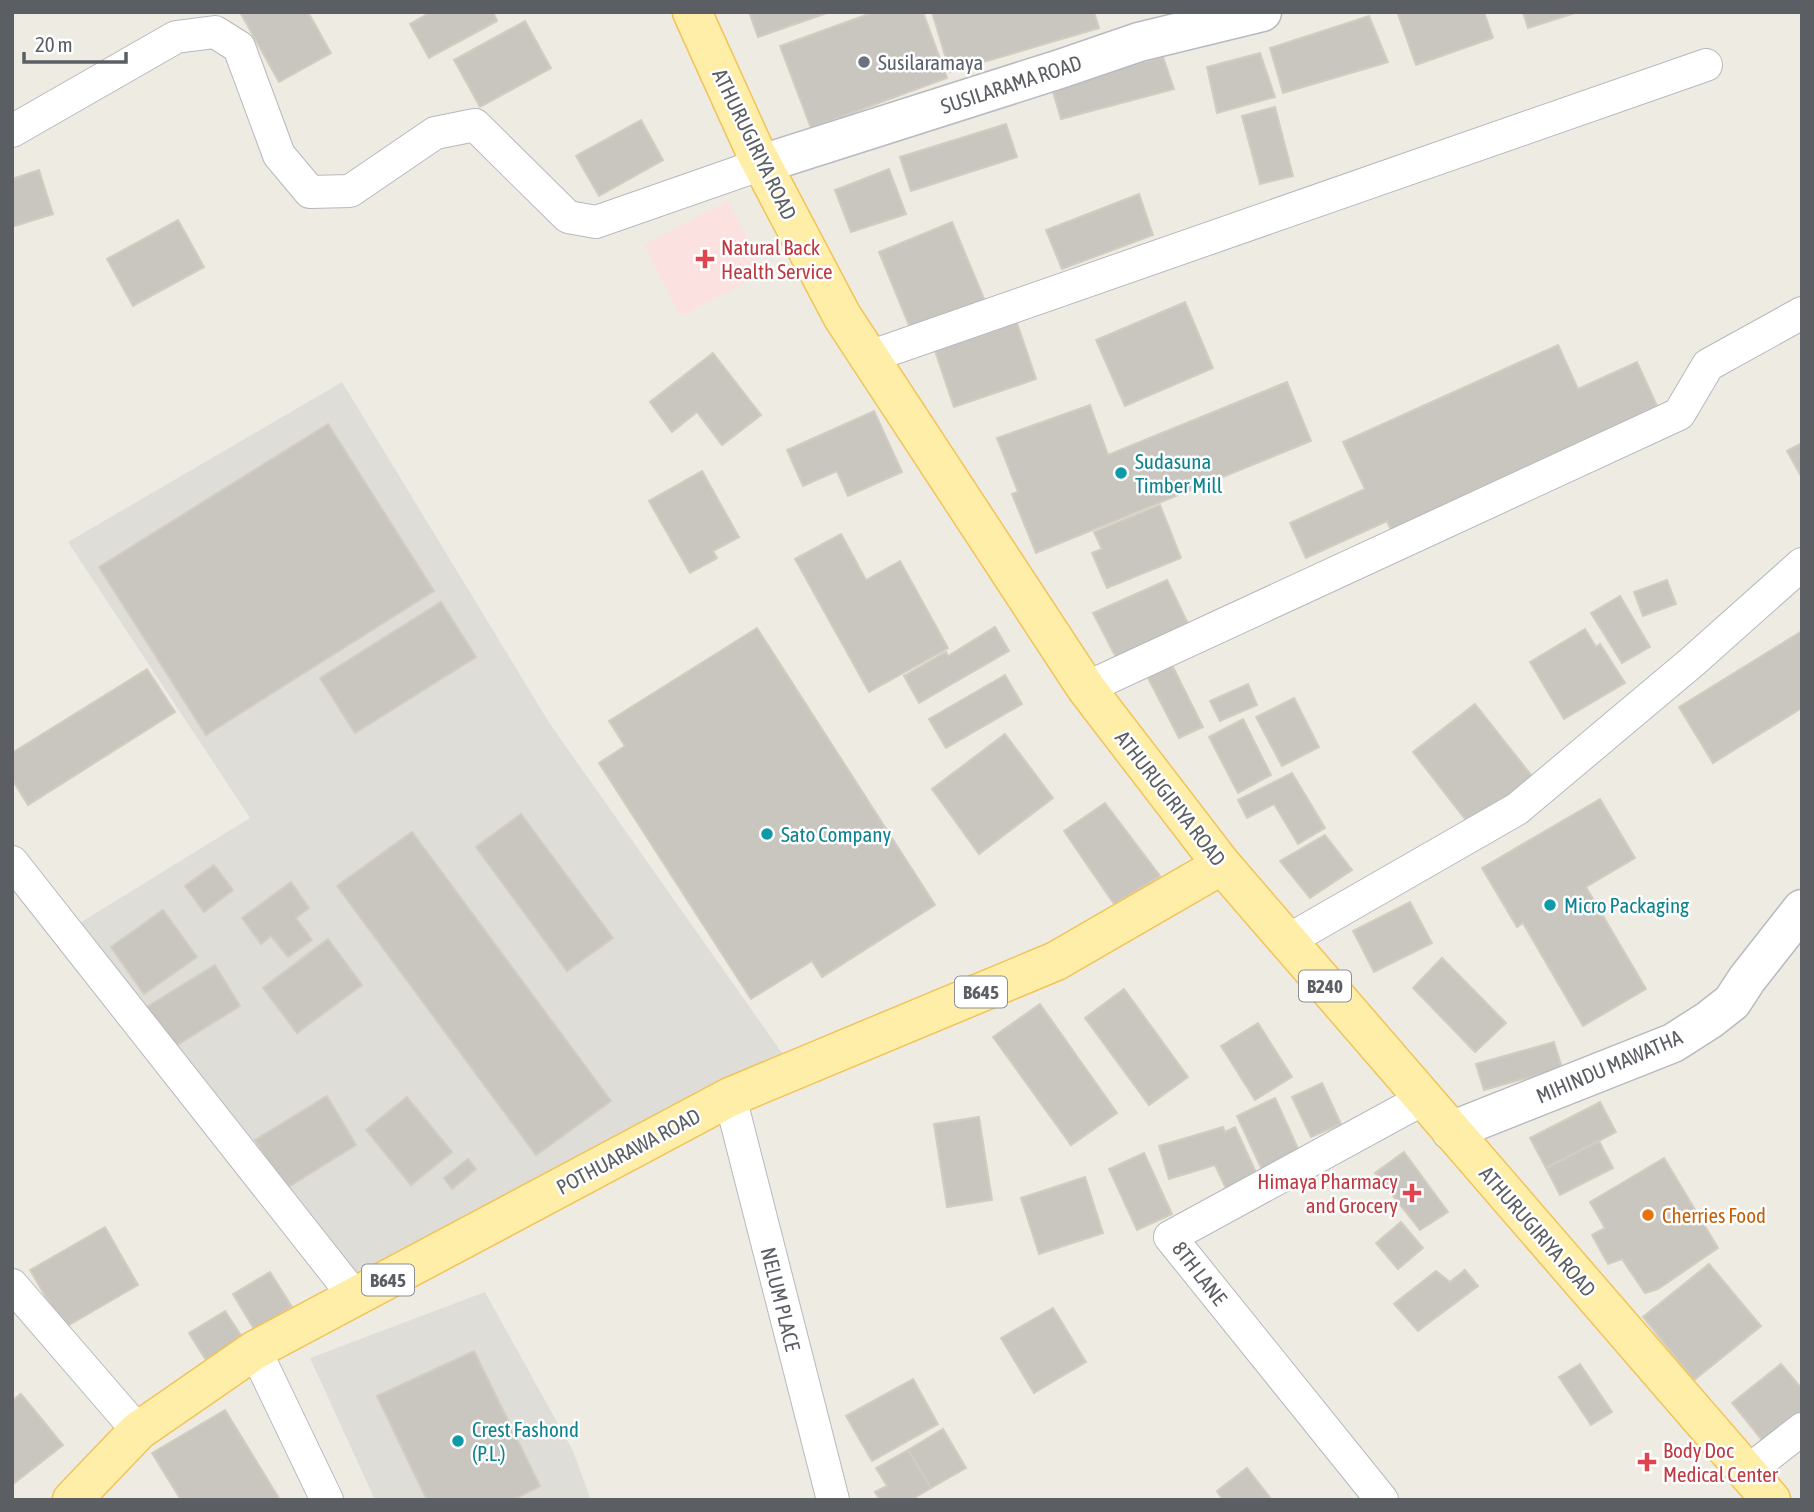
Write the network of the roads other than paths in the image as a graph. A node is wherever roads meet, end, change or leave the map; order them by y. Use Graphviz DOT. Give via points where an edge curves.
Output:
graph roads {
  1 [pos="692,12"];
  2 [pos="1262,12"];
  3 [pos="1706,65"];
  4 [pos="12,131"];
  5 [pos="762,164"];
  6 [pos="1802,313"];
  7 [pos="869,357"];
  8 [pos="1802,564"];
  9 [pos="1086,688"];
  10 [pos="12,862"];
  11 [pos="1222,865"];
  12 [pos="1802,909"];
  13 [pos="1287,942"];
  14 [pos="730,1097"];
  15 [pos="1423,1099"];
  16 [pos="1451,1130"];
  17 [pos="12,1285"];
  18 [pos="355,1297"];
  19 [pos="254,1350"];
  20 [pos="1802,1429"];
  21 [pos="138,1431"];
  22 [pos="1759,1486"];
  23 [pos="72,1500"];
  24 [pos="327,1500"];
  25 [pos="833,1500"];
  26 [pos="1382,1500"];
  1 -- 5 [label="main road, ATHURUGIRIYA ROAD / B240"];
  2 -- 5 [label="street, SUSILARAMA ROAD" via="1139,42"];
  3 -- 7 [label="street"];
  4 -- 5 [label="street" via="176,37 215,32 239,47 279,155 310,192 350,191 435,133 475,125 568,217 596,222"];
  5 -- 7 [label="main road, ATHURUGIRIYA ROAD / B240" via="842,316"];
  6 -- 9 [label="street" via="1708,365 1679,414"];
  7 -- 9 [label="main road, ATHURUGIRIYA ROAD / B240"];
  8 -- 13 [label="street" via="1517,809"];
  9 -- 11 [label="main road, ATHURUGIRIYA ROAD / B240"];
  10 -- 18 [label="street"];
  11 -- 13 [label="main road, ATHURUGIRIYA ROAD / B240"];
  11 -- 14 [label="main road, POTHUARAWA ROAD / B645" via="1056,961"];
  12 -- 16 [label="street, MIHINDU MAWATHA" via="1732,1002 1673,1043"];
  13 -- 15 [label="main road, ATHURUGIRIYA ROAD / B240"];
  14 -- 18 [label="main road, POTHUARAWA ROAD / B645"];
  14 -- 25 [label="street, NELUM PLACE"];
  15 -- 16 [label="main road, ATHURUGIRIYA ROAD / B240"];
  15 -- 26 [label="street, 8TH LANE" via="1170,1237"];
  16 -- 22 [label="main road, ATHURUGIRIYA ROAD / B240"];
  17 -- 21 [label="street"];
  18 -- 19 [label="main road, POTHUARAWA ROAD / B645"];
  19 -- 21 [label="main road, POTHUARAWA ROAD / B645"];
  19 -- 24 [label="street"];
  20 -- 22 [label="street"];
  21 -- 23 [label="main road, POTHUARAWA ROAD / B645"];
}
